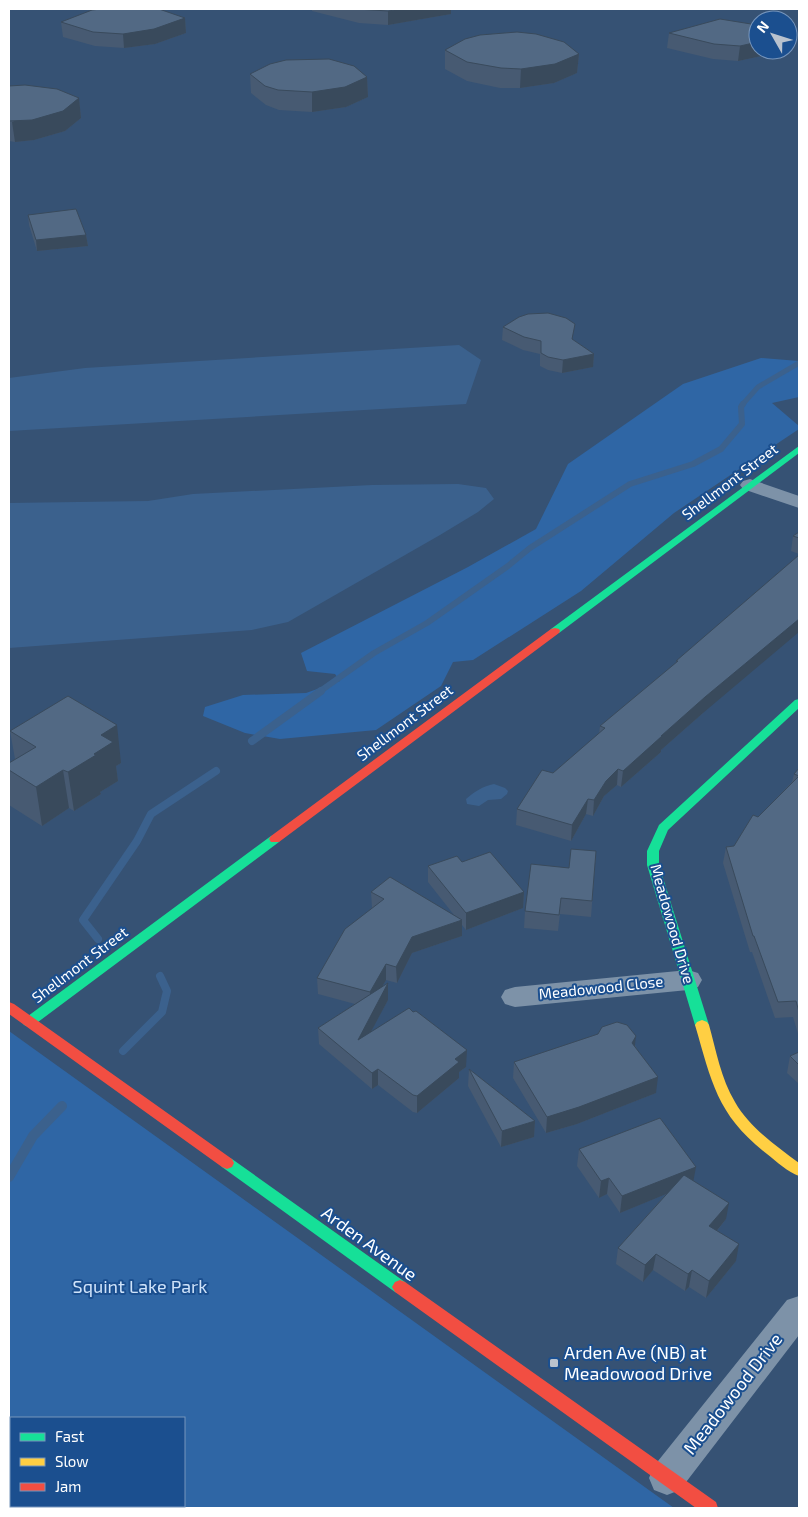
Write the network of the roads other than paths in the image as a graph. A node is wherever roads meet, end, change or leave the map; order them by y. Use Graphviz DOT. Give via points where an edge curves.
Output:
graph roads {
  1 [pos="799,449"];
  2 [pos="750,485"];
  3 [pos="799,502"];
  4 [pos="799,702"];
  5 [pos="688,980"];
  6 [pos="515,996"];
  7 [pos="9,1007"];
  8 [pos="29,1022"];
  9 [pos="799,1170"];
  10 [pos="799,1310"];
  11 [pos="667,1478"];
  12 [pos="710,1508"];
  1 -- 2 [label="street, Shellmont Street"];
  2 -- 3 [label="street"];
  2 -- 8 [label="street, Shellmont Street"];
  4 -- 5 [label="street, Meadowood Drive" via="674,817 656,840 653,866"];
  5 -- 6 [label="street, Meadowood Close"];
  5 -- 9 [label="street, Meadowood Drive" via="724,1096 732,1110 752,1132"];
  7 -- 8 [label="street, Arden Avenue"];
  8 -- 11 [label="street, Arden Avenue"];
  10 -- 11 [label="street, Meadowood Drive"];
  11 -- 12 [label="street, Arden Avenue"];
}
